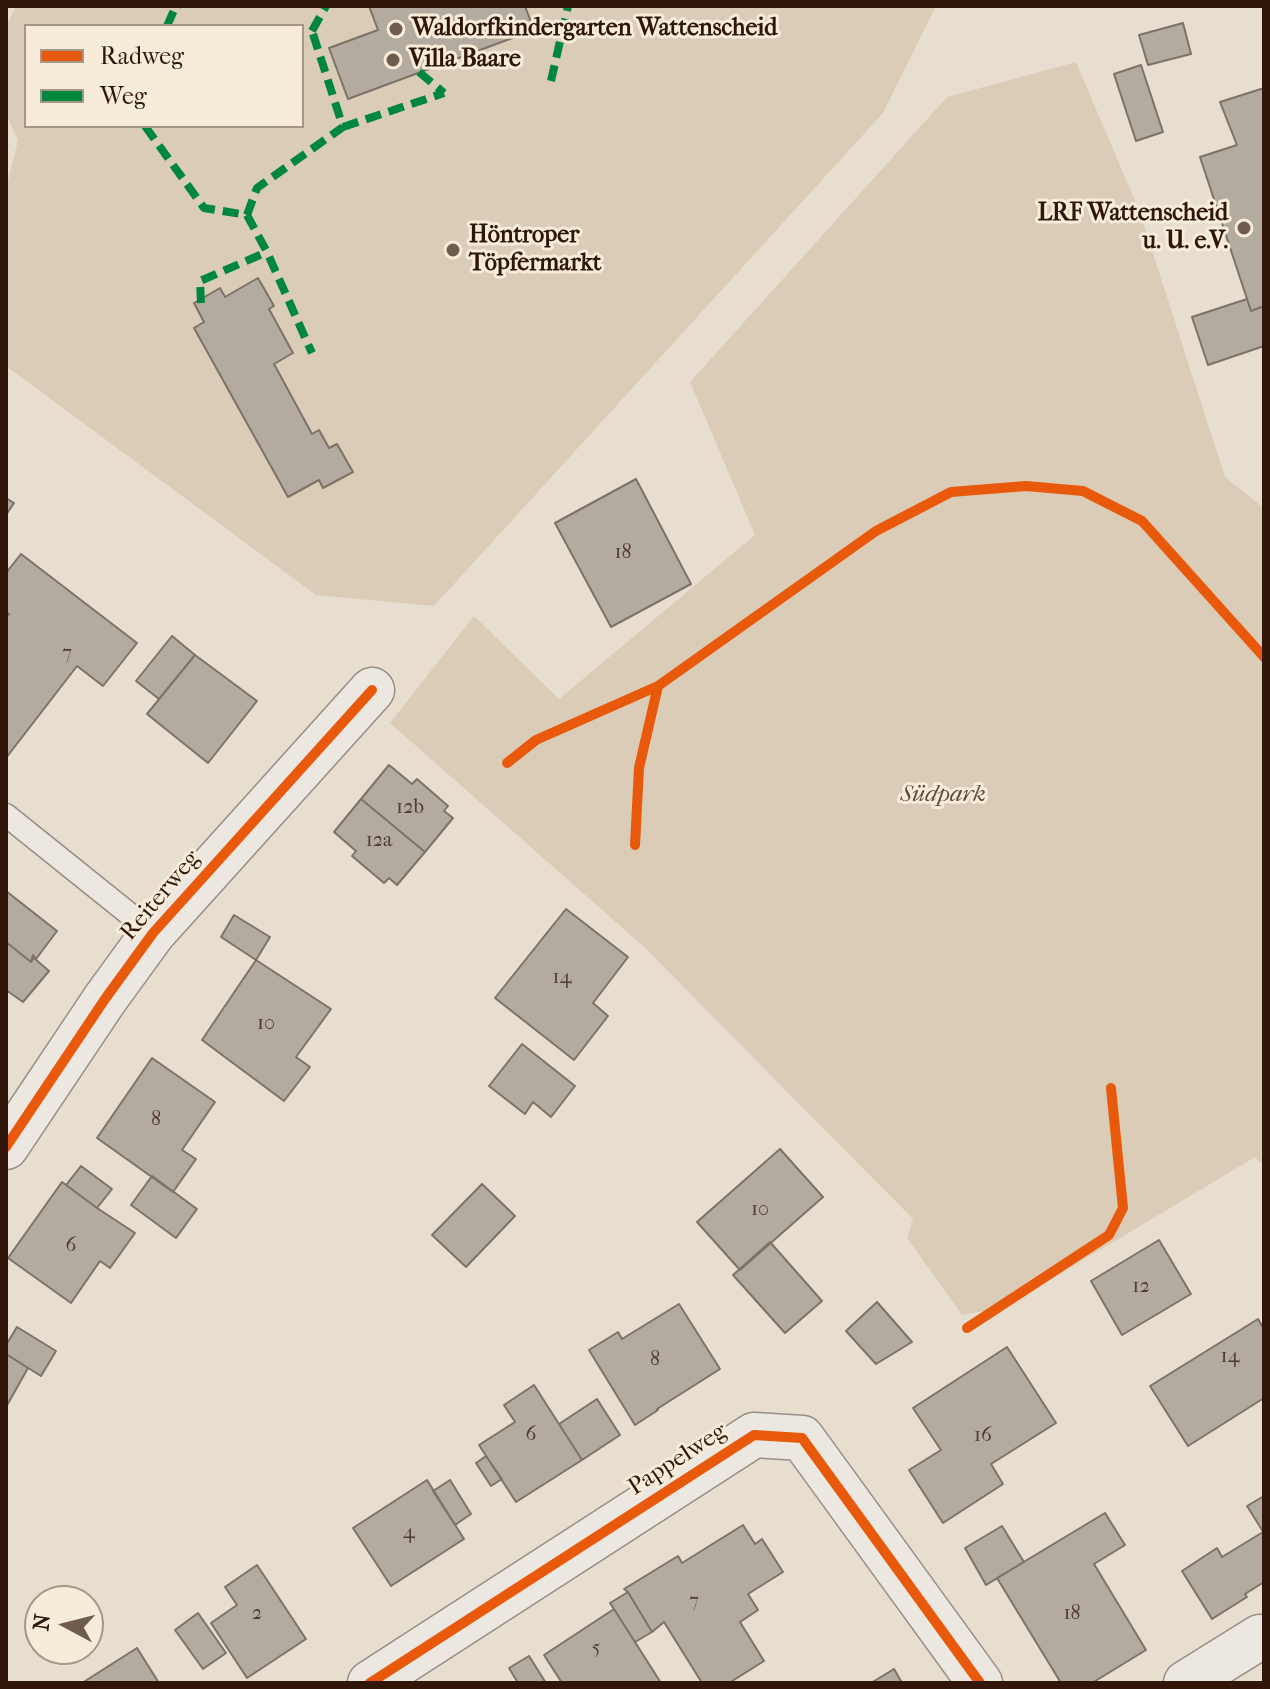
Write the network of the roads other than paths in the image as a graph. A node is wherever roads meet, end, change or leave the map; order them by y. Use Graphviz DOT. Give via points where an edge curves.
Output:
graph roads {
  1 [pos="372,690"];
  2 [pos="6,815"];
  3 [pos="153,933"];
  4 [pos="6,1147"];
  5 [pos="1260,1637"];
  6 [pos="370,1683"];
  7 [pos="980,1683"];
  8 [pos="1186,1683"];
  1 -- 3 [label="street, Reiterweg"];
  2 -- 3 [label="lane"];
  3 -- 4 [label="street, Reiterweg"];
  5 -- 8 [label="street"];
  6 -- 7 [label="street, Pappelweg" via="754,1435 802,1438"];
}
